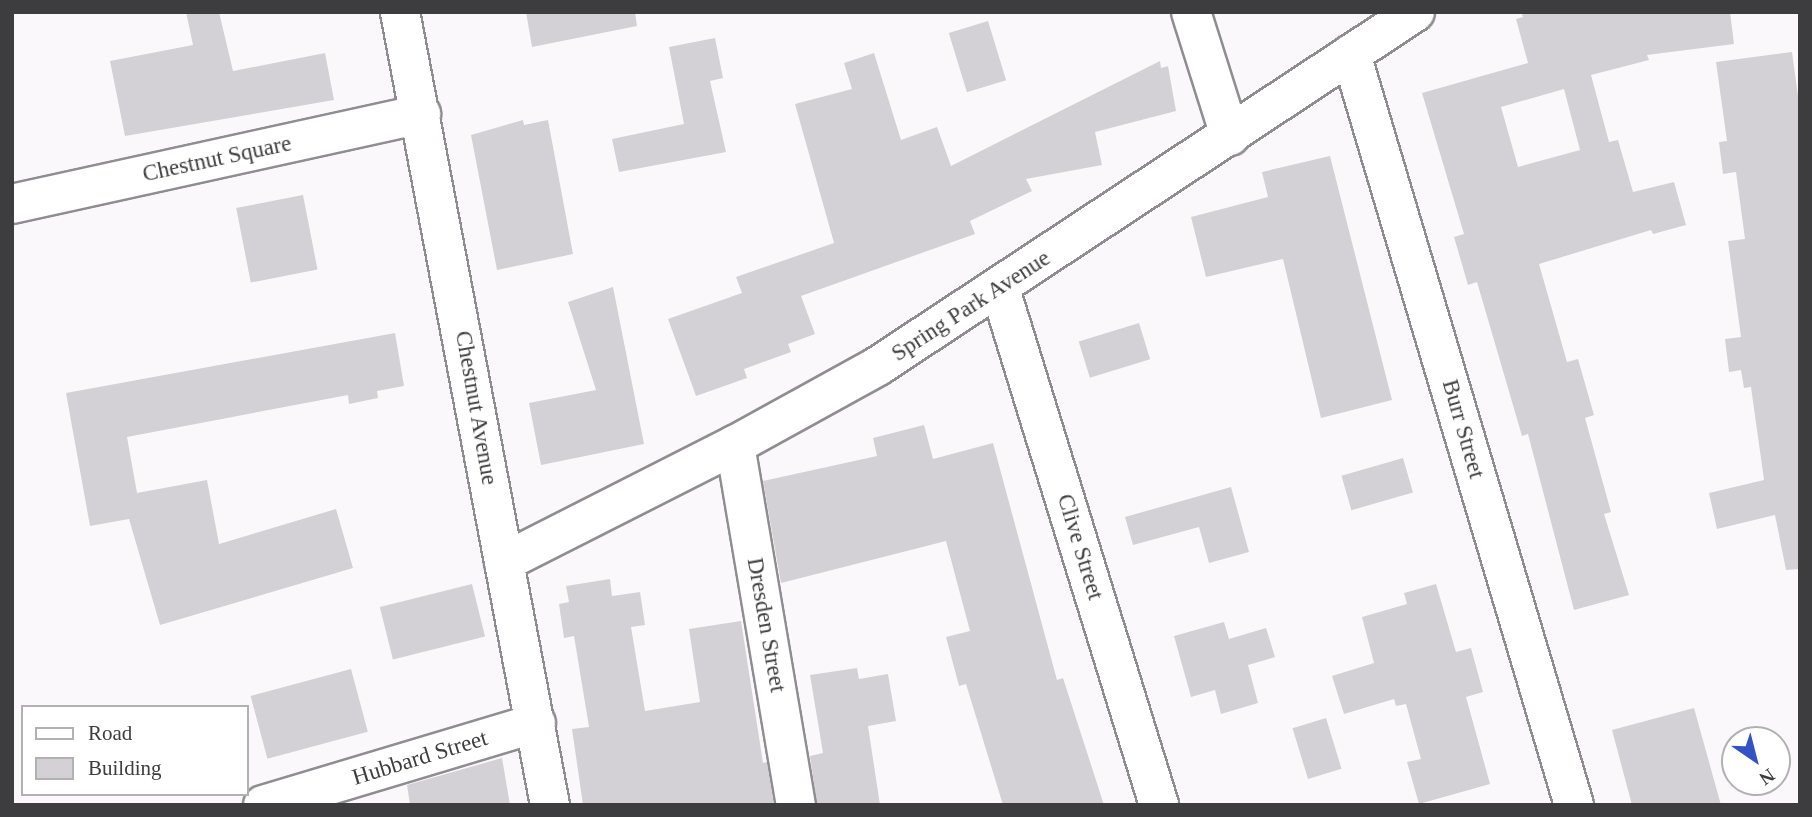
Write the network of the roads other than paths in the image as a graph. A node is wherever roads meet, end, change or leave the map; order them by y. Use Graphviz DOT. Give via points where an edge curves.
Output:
graph roads {
  1 [pos="400,12"];
  2 [pos="1191,12"];
  3 [pos="1415,12"];
  4 [pos="1352,54"];
  5 [pos="421,114"];
  6 [pos="1230,136"];
  7 [pos="12,204"];
  8 [pos="1000,289"];
  9 [pos="736,445"];
  10 [pos="504,562"];
  11 [pos="536,723"];
  12 [pos="263,805"];
  13 [pos="550,805"];
  14 [pos="796,805"];
  15 [pos="1159,805"];
  16 [pos="1574,805"];
  1 -- 5 [label="street, Chestnut Avenue"];
  2 -- 6 [label="street"];
  3 -- 4 [label="street, Spring Park Avenue"];
  4 -- 6 [label="street, Spring Park Avenue"];
  4 -- 16 [label="street, Burr Street"];
  5 -- 7 [label="street, Chestnut Square"];
  5 -- 10 [label="street, Chestnut Avenue"];
  6 -- 8 [label="street, Spring Park Avenue"];
  8 -- 9 [label="street, Spring Park Avenue" via="878,366"];
  8 -- 15 [label="street, Clive Street"];
  9 -- 10 [label="street, Spring Park Avenue"];
  9 -- 14 [label="street, Dresden Street"];
  10 -- 11 [label="street, Chestnut Avenue"];
  11 -- 12 [label="street, Hubbard Street"];
  11 -- 13 [label="street, Chestnut Avenue"];
}
